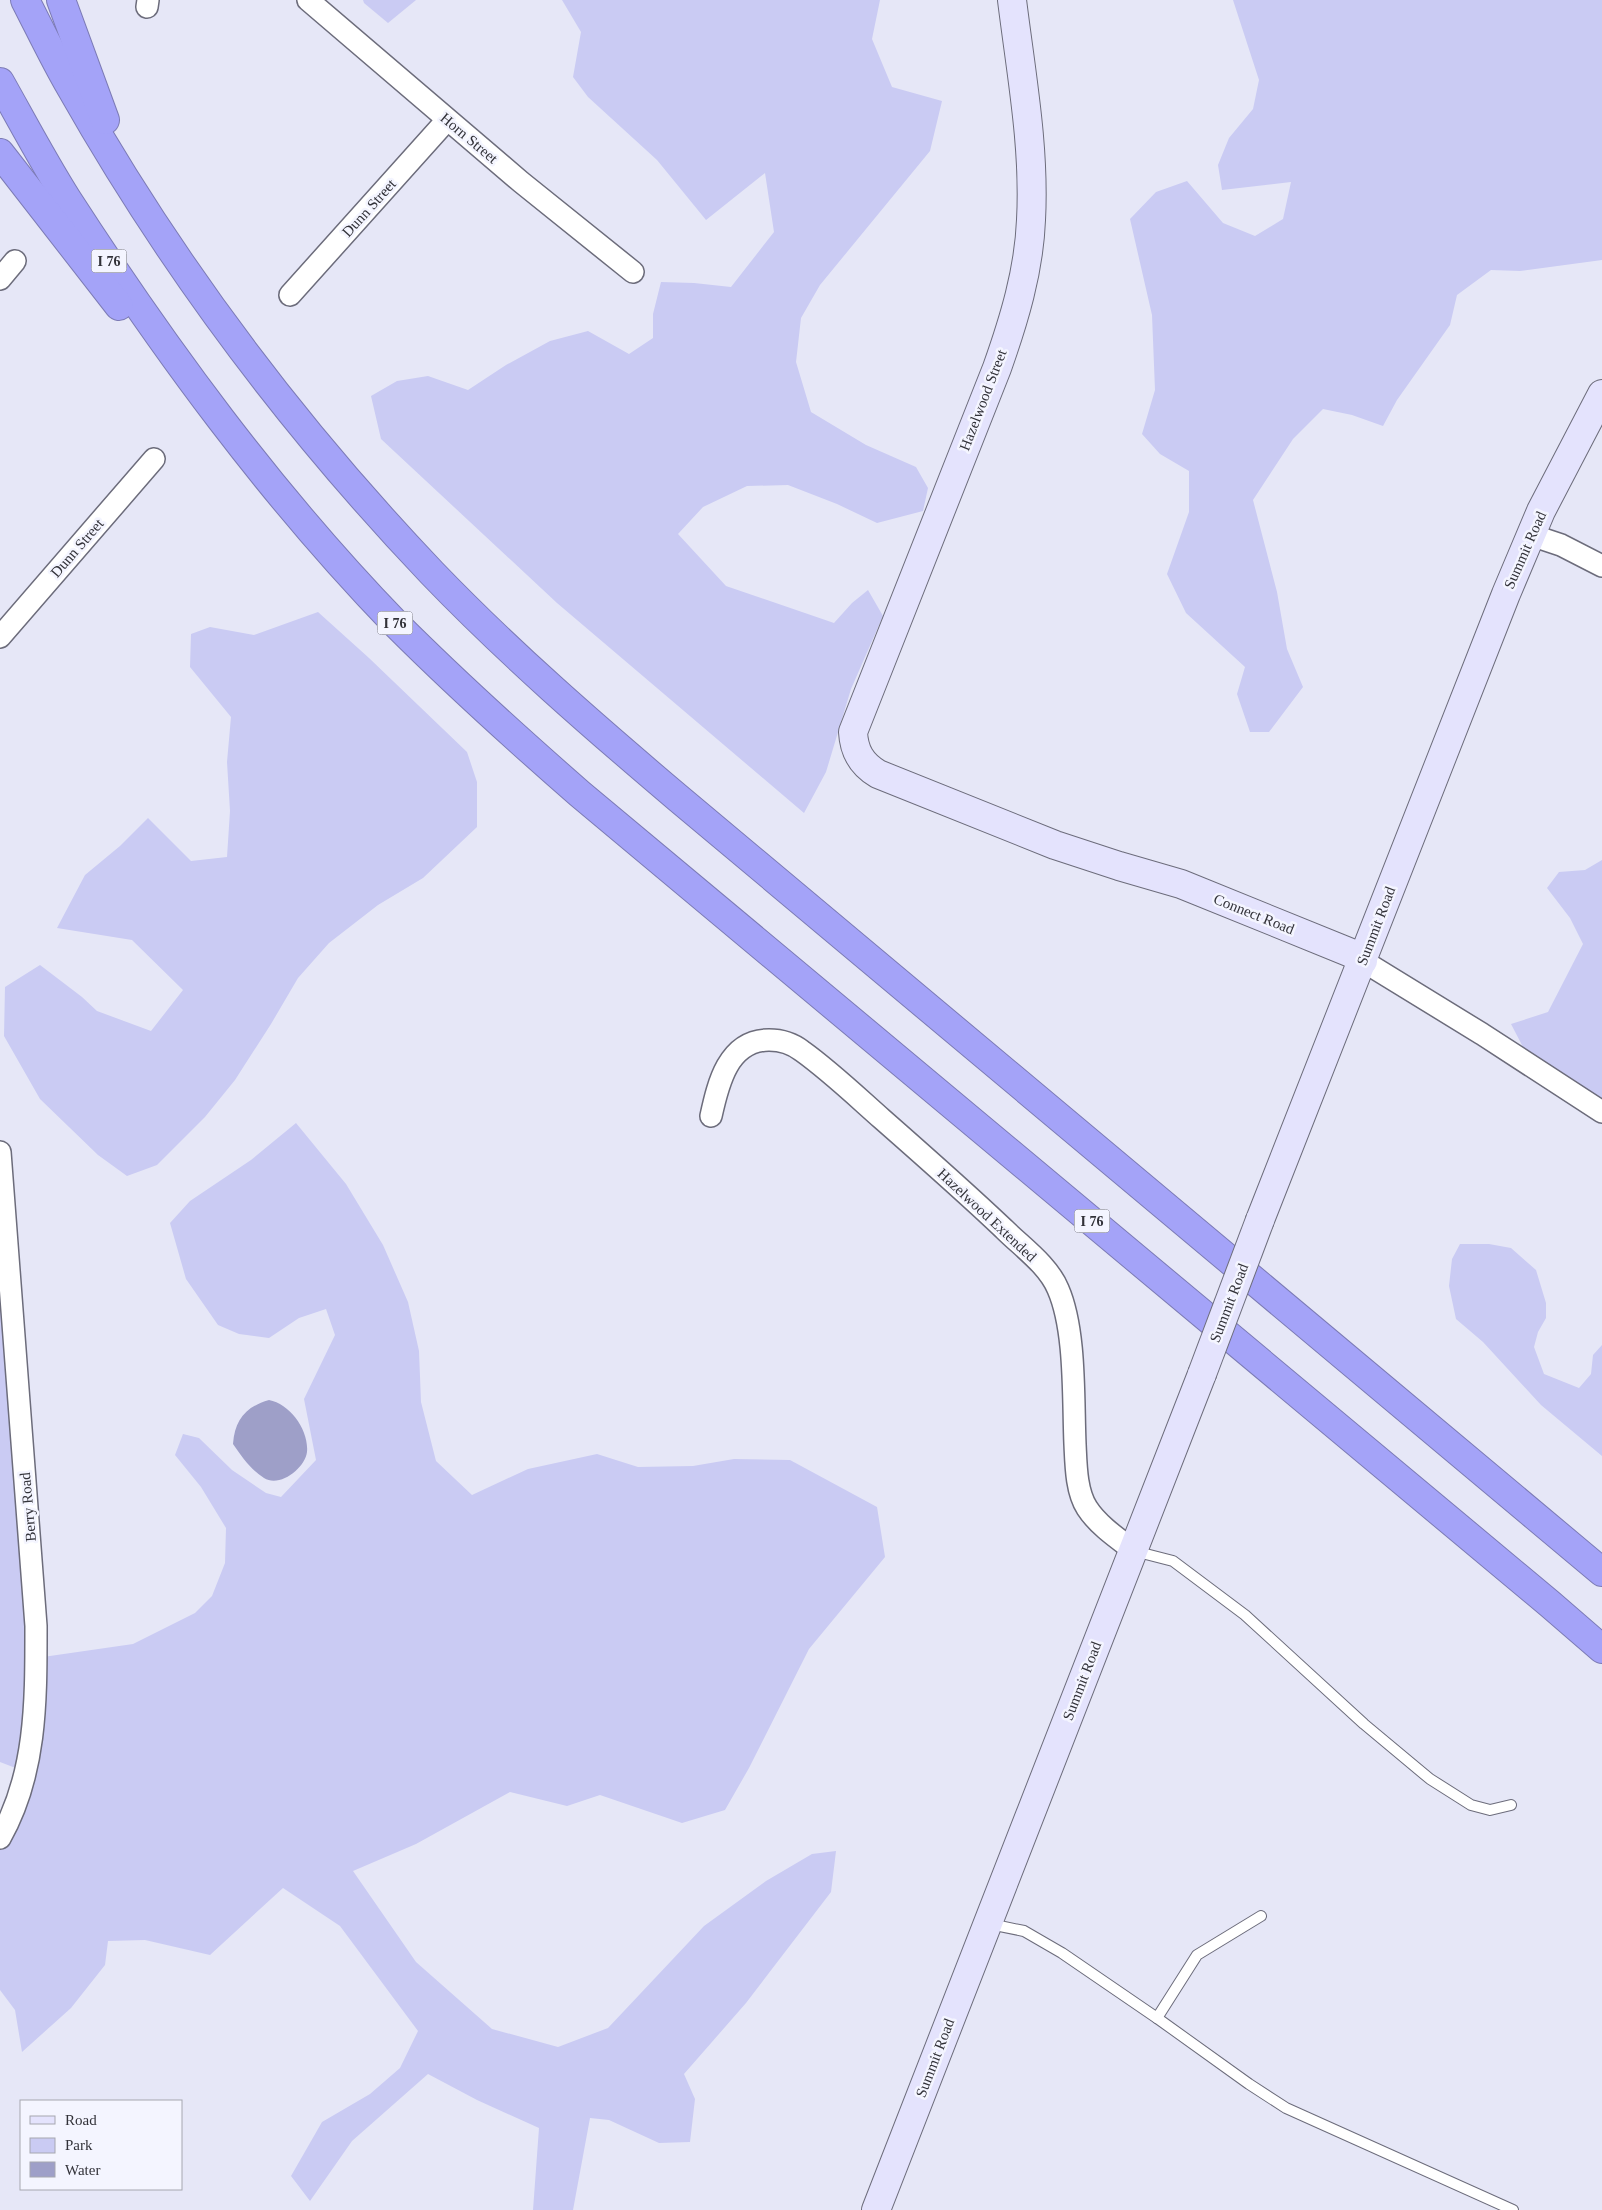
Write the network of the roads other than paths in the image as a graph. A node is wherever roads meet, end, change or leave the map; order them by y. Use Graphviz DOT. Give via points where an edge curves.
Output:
graph roads {
  1 [pos="25,0"];
  2 [pos="61,0"];
  3 [pos="308,0"];
  4 [pos="1012,0"];
  5 [pos="0,82"];
  6 [pos="447,120"];
  7 [pos="0,154"];
  8 [pos="132,189"];
  9 [pos="15,262"];
  10 [pos="633,272"];
  11 [pos="0,279"];
  12 [pos="290,295"];
  13 [pos="1600,399"];
  14 [pos="230,432"];
  15 [pos="154,459"];
  16 [pos="1531,535"];
  17 [pos="1602,566"];
  18 [pos="0,637"];
  19 [pos="878,774"];
  20 [pos="1363,961"];
  21 [pos="1602,1112"];
  22 [pos="711,1116"];
  23 [pos="1,1161"];
  24 [pos="1133,1550"];
  25 [pos="1602,1572"];
  26 [pos="1602,1650"];
  27 [pos="1512,1804"];
  28 [pos="0,1838"];
  29 [pos="1261,1916"];
  30 [pos="987,1923"];
  31 [pos="1157,2018"];
  32 [pos="876,2210"];
  33 [pos="1513,2210"];
  1 -- 8 [label="highway" via="70,88"];
  2 -- 8 [label="highway"];
  3 -- 6 [label="street, Horn Street"];
  4 -- 19 [label="street, Hazelwood Street" via="1030,156 1032,220 1028,249 1017,310 997,368 853,732 857,753 869,769"];
  5 -- 14 [label="highway, I 76" via="71,204 144,314"];
  6 -- 10 [label="street, Horn Street"];
  6 -- 12 [label="street, Dunn Street"];
  7 -- 14 [label="highway" via="131,320"];
  8 -- 25 [label="highway" via="198,287 317,444 432,573 551,688"];
  9 -- 11 [label="street"];
  13 -- 16 [label="street, Summit Road"];
  14 -- 26 [label="highway, I 76" via="329,551 476,702 580,794"];
  15 -- 18 [label="street, Dunn Street"];
  16 -- 17 [label="street" via="1561,545"];
  16 -- 20 [label="street, Summit Road" via="1416,819"];
  19 -- 20 [label="street, Connect Road" via="1055,845 1181,884 1351,953"];
  20 -- 21 [label="street, Connect Road"];
  20 -- 24 [label="street, Summit Road, bridge"];
  22 -- 24 [label="street, Hazelwood Extended" via="726,1067 738,1051 752,1043 768,1040 785,1042 801,1050 838,1080 974,1200 1046,1270 1058,1288 1069,1329 1075,1458 1081,1494 1096,1519"];
  23 -- 28 [label="street, Berry Road" via="36,1626 30,1751 16,1807"];
  24 -- 27 [label="lane" via="1172,1561 1245,1615 1364,1724 1430,1779 1471,1805 1490,1810"];
  24 -- 30 [label="street, Summit Road"];
  29 -- 31 [label="lane" via="1197,1955"];
  30 -- 31 [label="lane" via="1024,1930 1062,1952"];
  30 -- 32 [label="street, Summit Road"];
  31 -- 33 [label="lane" via="1286,2108"];
}
